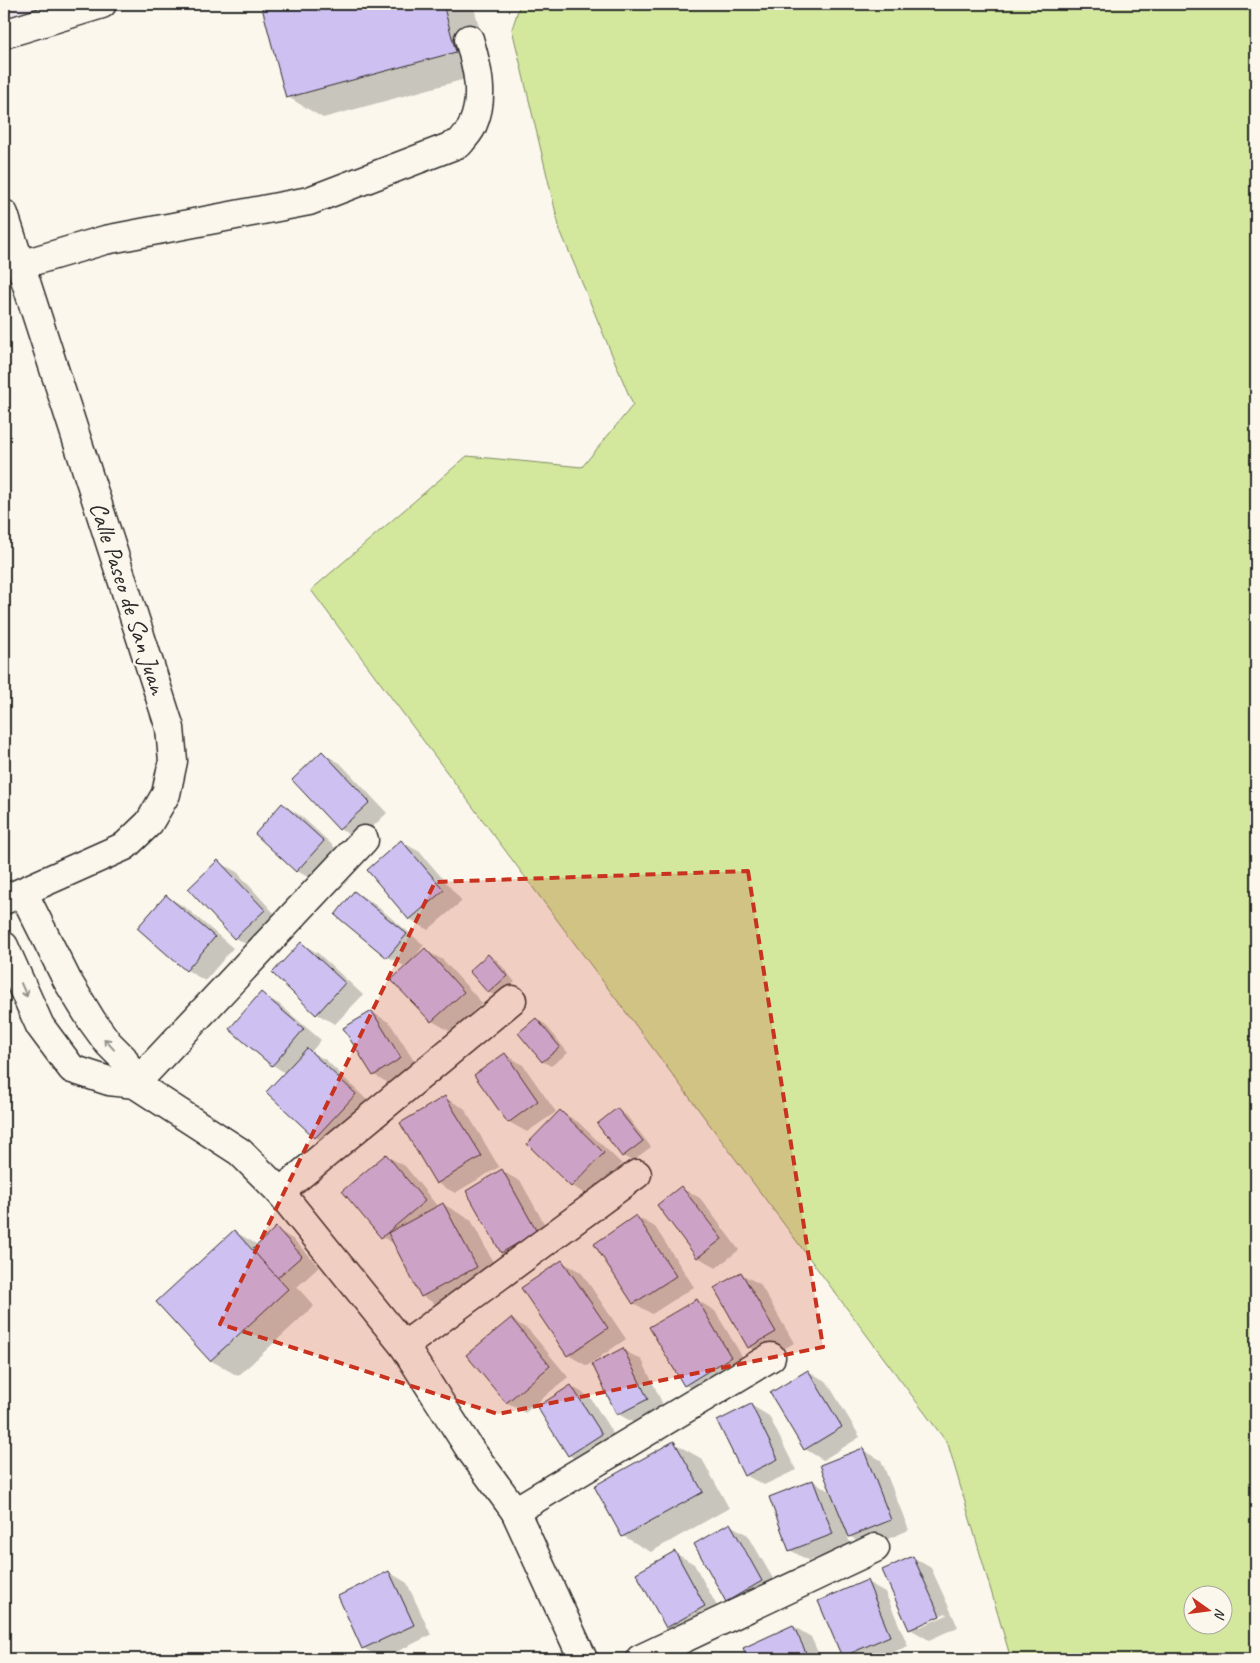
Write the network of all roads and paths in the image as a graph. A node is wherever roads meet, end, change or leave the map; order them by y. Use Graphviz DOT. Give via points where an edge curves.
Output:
graph roads {
  1 [pos="102,4"];
  2 [pos="4,34"];
  3 [pos="469,39"];
  4 [pos="5,223"];
  5 [pos="20,265"];
  6 [pos="364,840"];
  7 [pos="13,896"];
  8 [pos="4,946"];
  9 [pos="512,1000"];
  10 [pos="135,1084"];
  11 [pos="638,1174"];
  12 [pos="280,1192"];
  13 [pos="404,1346"];
  14 [pos="771,1358"];
  15 [pos="515,1512"];
  16 [pos="875,1548"];
  17 [pos="583,1659"];
  18 [pos="640,1659"];
  1 -- 2 [label="street"];
  3 -- 5 [label="street" via="477,67 479,101 473,124 460,143 309,201 105,240"];
  4 -- 5 [label="street, Calle Paseo de San Juan"];
  5 -- 7 [label="street, Calle Paseo de San Juan" via="170,728 173,761 166,794 149,823 125,846"];
  6 -- 10 [label="street"];
  10 -- 7 [label="street, one-way" via="123,1058 92,1021"];
  8 -- 10 [label="street, one-way" via="40,1026 72,1069 109,1081"];
  9 -- 12 [label="street"];
  10 -- 12 [label="street" via="240,1152"];
  11 -- 13 [label="street"];
  12 -- 13 [label="street"];
  13 -- 15 [label="street" via="469,1448"];
  14 -- 15 [label="street"];
  15 -- 17 [label="street"];
  16 -- 18 [label="street"];
}
